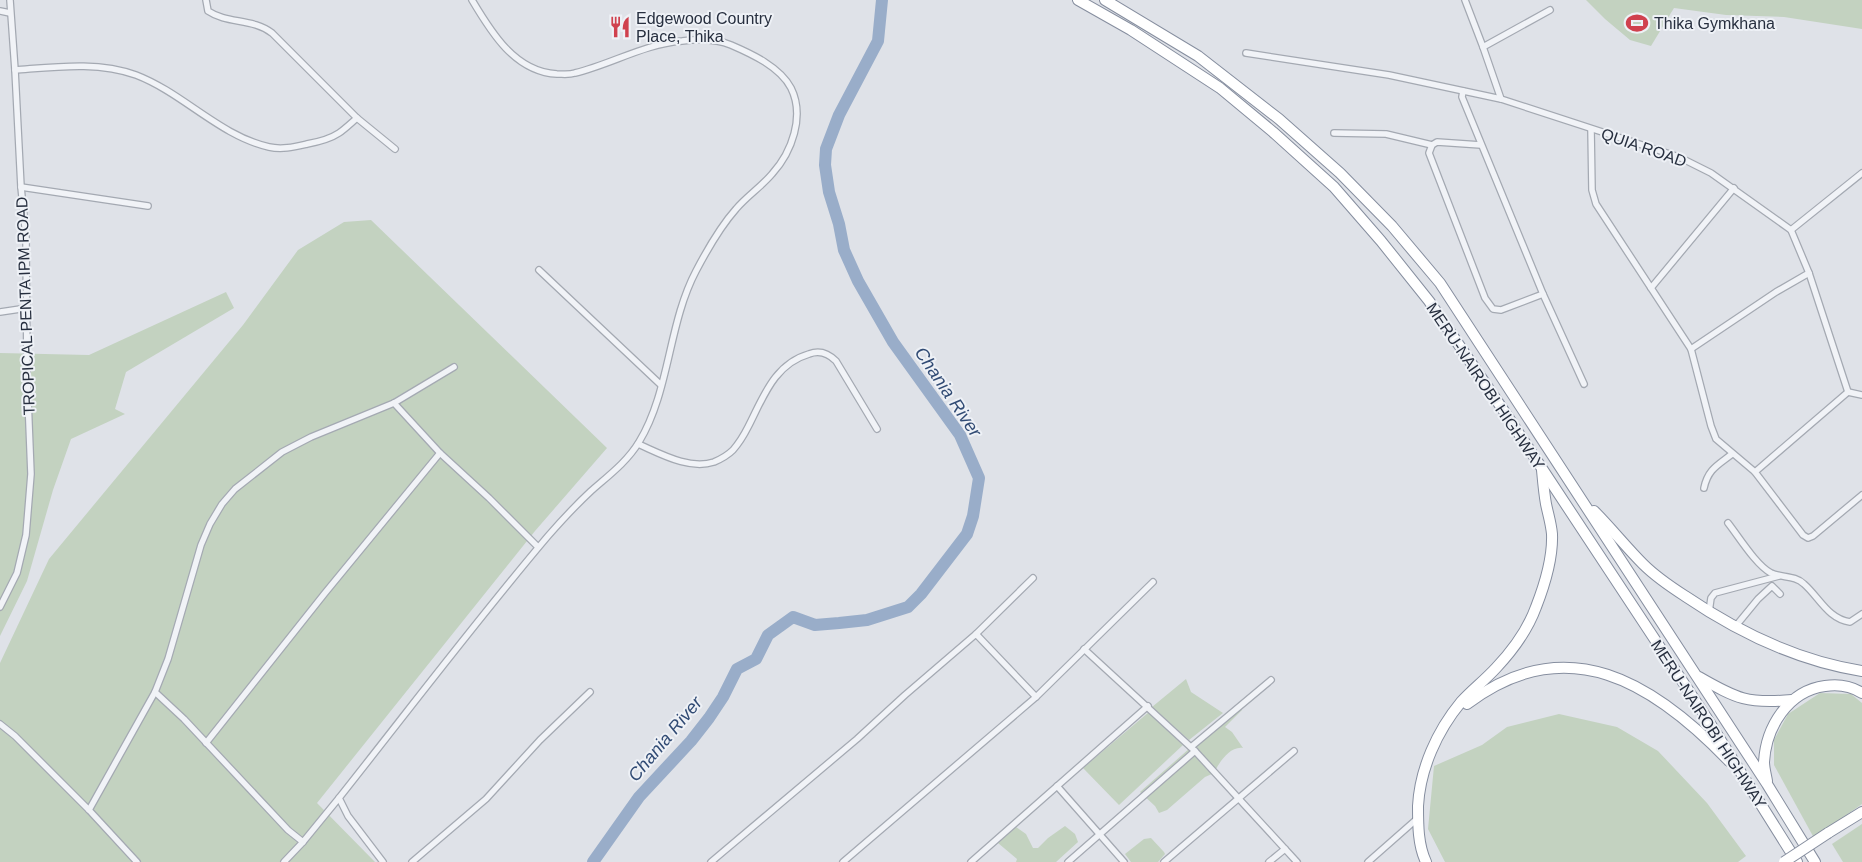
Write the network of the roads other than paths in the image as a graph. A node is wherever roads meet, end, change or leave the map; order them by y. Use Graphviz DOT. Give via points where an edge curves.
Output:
graph roads {
  1 [pos="10,0"];
  2 [pos="206,0"];
  3 [pos="472,0"];
  4 [pos="1078,0"];
  5 [pos="1105,0"];
  6 [pos="1464,0"];
  7 [pos="1550,10"];
  8 [pos="0,11"];
  9 [pos="10,13"];
  10 [pos="1483,47"];
  11 [pos="1246,53"];
  12 [pos="15,70"];
  13 [pos="1463,91"];
  14 [pos="1501,99"];
  15 [pos="357,118"];
  16 [pos="1591,129"];
  17 [pos="1334,133"];
  18 [pos="1432,145"];
  19 [pos="1481,146"];
  20 [pos="395,150"];
  21 [pos="1862,173"];
  22 [pos="20,187"];
  23 [pos="1734,188"];
  24 [pos="148,206"];
  25 [pos="1791,230"];
  26 [pos="539,270"];
  27 [pos="1809,273"];
  28 [pos="1651,288"];
  29 [pos="1542,294"];
  30 [pos="27,308"];
  31 [pos="0,312"];
  32 [pos="1691,349"];
  33 [pos="454,367"];
  34 [pos="1584,384"];
  35 [pos="661,385"];
  36 [pos="1848,392"];
  37 [pos="1862,395"];
  38 [pos="394,403"];
  39 [pos="877,429"];
  40 [pos="638,444"];
  41 [pos="440,453"];
  42 [pos="1732,454"];
  43 [pos="1542,468"];
  44 [pos="1755,472"];
  45 [pos="1704,488"];
  46 [pos="1578,494"];
  47 [pos="1862,495"];
  48 [pos="1728,523"];
  49 [pos="538,547"];
  50 [pos="1779,576"];
  51 [pos="1033,578"];
  52 [pos="1153,582"];
  53 [pos="1780,594"];
  54 [pos="0,607"];
  55 [pos="1709,612"];
  56 [pos="1862,614"];
  57 [pos="1735,627"];
  58 [pos="976,634"];
  59 [pos="1084,649"];
  60 [pos="1862,671"];
  61 [pos="1695,676"];
  62 [pos="1271,680"];
  63 [pos="155,692"];
  64 [pos="590,692"];
  65 [pos="1862,693"];
  66 [pos="1036,697"];
  67 [pos="1792,700"];
  68 [pos="1148,706"];
  69 [pos="0,724"];
  70 [pos="1444,726"];
  71 [pos="206,743"];
  72 [pos="1193,749"];
  73 [pos="1294,752"];
  74 [pos="1744,776"];
  75 [pos="1767,784"];
  76 [pos="1057,786"];
  77 [pos="339,798"];
  78 [pos="1238,799"];
  79 [pos="89,810"];
  80 [pos="1862,812"];
  81 [pos="1418,818"];
  82 [pos="1100,834"];
  83 [pos="303,842"];
  84 [pos="1284,849"];
  85 [pos="1814,861"];
  86 [pos="137,862"];
  87 [pos="284,862"];
  88 [pos="383,862"];
  89 [pos="412,862"];
  90 [pos="711,862"];
  91 [pos="843,862"];
  92 [pos="971,862"];
  93 [pos="1068,862"];
  94 [pos="1124,862"];
  95 [pos="1164,862"];
  96 [pos="1269,862"];
  97 [pos="1297,862"];
  98 [pos="1368,862"];
  99 [pos="1426,862"];
  100 [pos="1784,862"];
  101 [pos="1797,862"];
  1 -- 9 [label="street, TROPICAL PENTA IPM ROAD"];
  2 -- 15 [label="street" via="208,11 214,15 264,26"];
  3 -- 35 [label="street" via="509,52 529,67 548,74 572,74 635,51 669,42 699,39 723,42 748,52 777,71 790,87 796,107 795,130 787,154 773,174 736,209 694,274"];
  4 -- 43 [label="highway, MERU-NAIROBI HIGHWAY" via="1220,88 1334,187 1429,301"];
  5 -- 46 [label="highway, MERU-NAIROBI HIGHWAY" via="1198,56 1233,82 1340,173 1392,226 1440,283"];
  6 -- 10 [label="street"];
  7 -- 10 [label="street"];
  8 -- 9 [label="street"];
  9 -- 12 [label="street, TROPICAL PENTA IPM ROAD"];
  10 -- 14 [label="street"];
  11 -- 13 [label="street, QUIA ROAD" via="1389,75"];
  12 -- 15 [label="street" via="87,66 117,69 160,86 226,129 270,148 287,149 318,142 339,133"];
  12 -- 22 [label="street, TROPICAL PENTA IPM ROAD"];
  13 -- 14 [label="street, QUIA ROAD"];
  13 -- 19 [label="street" via="1462,97"];
  14 -- 16 [label="street, QUIA ROAD"];
  15 -- 20 [label="street"];
  16 -- 23 [label="street, QUIA ROAD" via="1679,157"];
  16 -- 28 [label="street" via="1592,190 1596,204"];
  17 -- 18 [label="street" via="1386,134"];
  18 -- 19 [label="street" via="1437,142"];
  18 -- 29 [label="street" via="1429,153 1488,304 1501,310"];
  19 -- 29 [label="street"];
  21 -- 25 [label="street"];
  22 -- 24 [label="street"];
  22 -- 30 [label="street, TROPICAL PENTA IPM ROAD" via="26,237"];
  23 -- 25 [label="street, QUIA ROAD"];
  23 -- 28 [label="street"];
  25 -- 27 [label="street"];
  26 -- 35 [label="street"];
  27 -- 32 [label="street"];
  27 -- 36 [label="street"];
  28 -- 32 [label="street"];
  29 -- 34 [label="street"];
  30 -- 31 [label="street"];
  30 -- 54 [label="street, TROPICAL PENTA IPM ROAD" via="29,510 17,573"];
  32 -- 42 [label="street" via="1716,439"];
  33 -- 38 [label="street"];
  35 -- 40 [label="street" via="649,423"];
  36 -- 37 [label="street"];
  36 -- 44 [label="street"];
  38 -- 41 [label="street"];
  38 -- 63 [label="street" via="282,452 235,489 222,504 201,545 168,659"];
  39 -- 40 [label="street" via="836,361 826,354 814,352 798,357 778,373 742,438 734,450 722,458 691,464"];
  40 -- 49 [label="street"];
  41 -- 49 [label="street"];
  41 -- 71 [label="street"];
  42 -- 44 [label="street"];
  42 -- 45 [label="street" via="1711,470"];
  43 -- 70 [label="highway" via="1552,533 1547,576 1535,610 1519,639"];
  43 -- 74 [label="highway, MERU-NAIROBI HIGHWAY"];
  44 -- 47 [label="street" via="1808,538"];
  46 -- 55 [label="highway" via="1644,565"];
  46 -- 61 [label="highway, MERU-NAIROBI HIGHWAY"];
  48 -- 50 [label="street" via="1758,562"];
  49 -- 77 [label="street"];
  50 -- 55 [label="street" via="1715,594 1711,598"];
  50 -- 56 [label="street" via="1793,577 1802,582 1833,616 1842,621 1850,622"];
  51 -- 58 [label="street"];
  52 -- 59 [label="street"];
  53 -- 57 [label="street" via="1772,586"];
  55 -- 57 [label="highway"];
  57 -- 60 [label="highway" via="1815,660"];
  58 -- 66 [label="street"];
  58 -- 90 [label="street" via="857,740"];
  59 -- 66 [label="street"];
  59 -- 68 [label="street"];
  61 -- 67 [label="highway" via="1738,698 1754,702"];
  61 -- 75 [label="highway, MERU-NAIROBI HIGHWAY"];
  62 -- 72 [label="street"];
  63 -- 71 [label="street"];
  63 -- 79 [label="street"];
  64 -- 89 [label="street" via="486,799"];
  65 -- 67 [label="highway" via="1836,684 1816,687"];
  66 -- 91 [label="street"];
  67 -- 75 [label="highway" via="1774,725 1768,743 1764,762"];
  68 -- 72 [label="street"];
  68 -- 76 [label="street"];
  69 -- 79 [label="street"];
  70 -- 74 [label="highway" via="1483,692 1530,670 1553,668 1602,672 1650,694 1677,713"];
  70 -- 81 [label="highway" via="1422,774"];
  71 -- 83 [label="street"];
  72 -- 78 [label="street"];
  72 -- 82 [label="street"];
  73 -- 78 [label="street"];
  74 -- 101 [label="highway, MERU-NAIROBI HIGHWAY"];
  75 -- 85 [label="highway, MERU-NAIROBI HIGHWAY"];
  76 -- 82 [label="street"];
  76 -- 92 [label="street"];
  77 -- 83 [label="street"];
  77 -- 88 [label="street" via="348,816"];
  78 -- 84 [label="street"];
  78 -- 95 [label="street"];
  79 -- 86 [label="street"];
  80 -- 100 [label="highway, bridge"];
  81 -- 98 [label="street"];
  81 -- 99 [label="highway"];
  82 -- 93 [label="street"];
  82 -- 94 [label="street"];
  83 -- 87 [label="street"];
  84 -- 96 [label="street"];
  84 -- 97 [label="street"];
}
